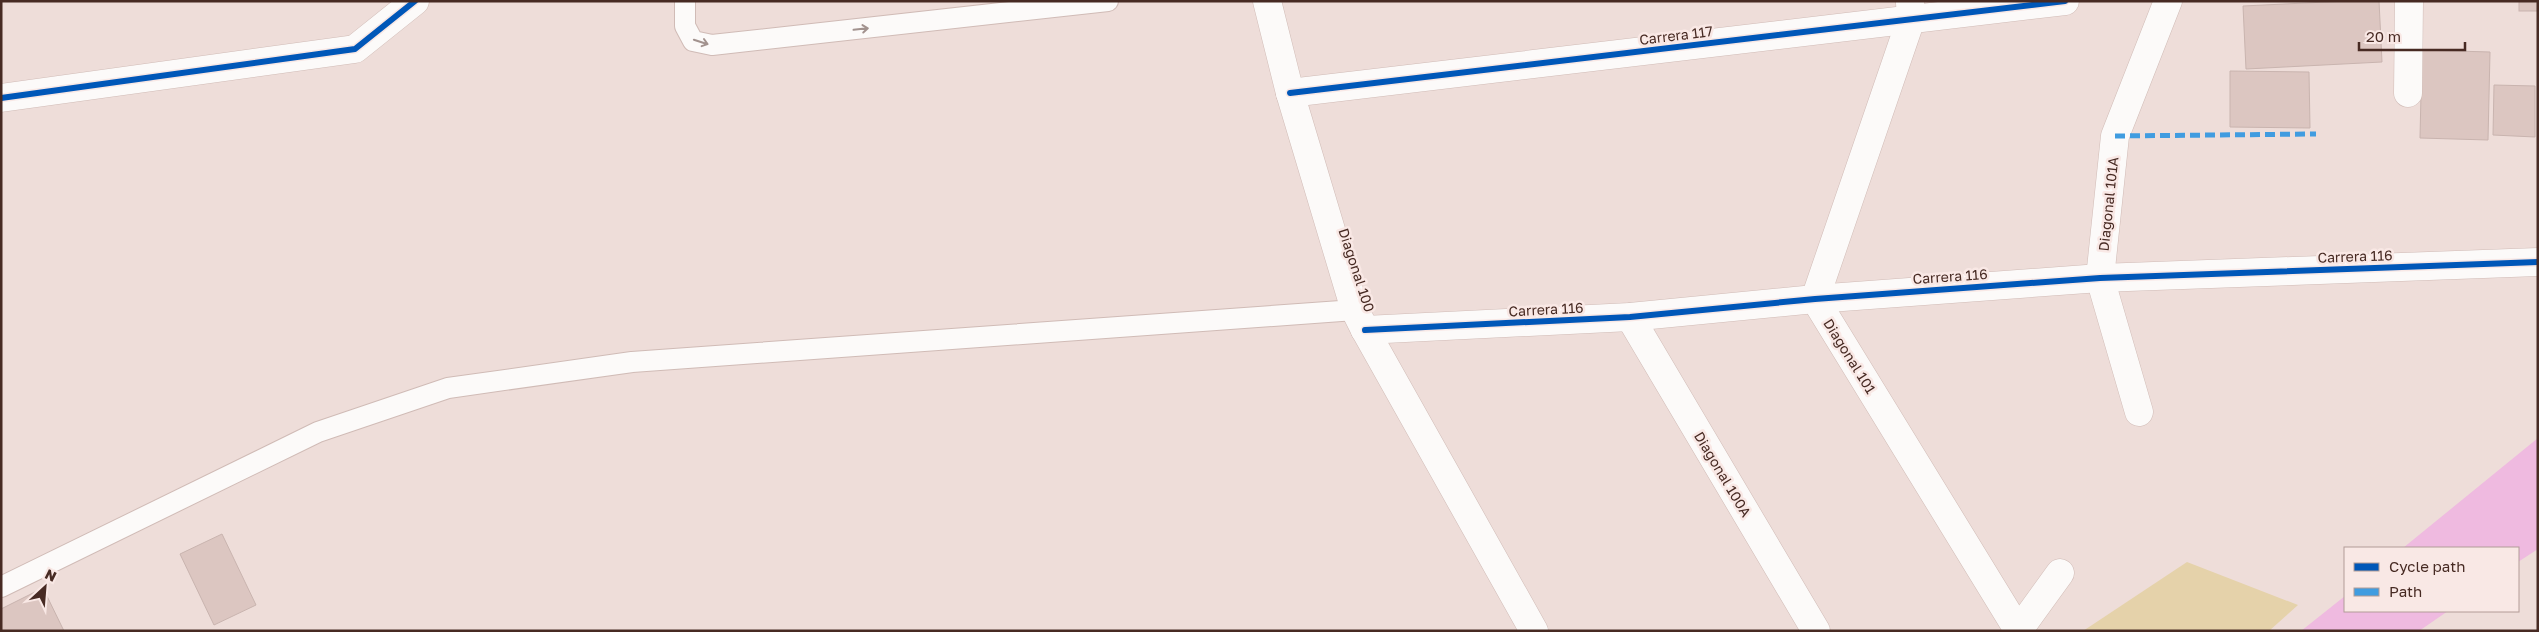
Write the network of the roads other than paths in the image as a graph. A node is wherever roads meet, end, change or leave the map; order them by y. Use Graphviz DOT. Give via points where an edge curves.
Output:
graph roads {
  1 [pos="415,1"];
  2 [pos="685,1"];
  3 [pos="1108,1"];
  4 [pos="1267,1"];
  5 [pos="2065,1"];
  6 [pos="2168,1"];
  7 [pos="2409,1"];
  8 [pos="1910,10"];
  9 [pos="1290,93"];
  10 [pos="2408,93"];
  11 [pos="1,98"];
  12 [pos="2538,262"];
  13 [pos="2100,278"];
  14 [pos="1815,299"];
  15 [pos="1630,317"];
  16 [pos="1360,320"];
  17 [pos="2139,412"];
  18 [pos="2060,574"];
  19 [pos="1,587"];
  20 [pos="2018,630"];
  21 [pos="1534,631"];
  22 [pos="1816,631"];
  1 -- 11 [label="street" via="355,49"];
  2 -- 3 [label="lane, one-way" via="685,26 693,41 712,45"];
  4 -- 9 [label="street, Diagonal 100"];
  5 -- 8 [label="street, Carrera 117"];
  6 -- 13 [label="street, Diagonal 101A" via="2115,136"];
  7 -- 10 [label="street"];
  8 -- 9 [label="street, Carrera 117"];
  8 -- 14 [label="street"];
  9 -- 16 [label="street, Diagonal 100"];
  12 -- 13 [label="street, Carrera 116"];
  13 -- 14 [label="street, Carrera 116"];
  13 -- 17 [label="street, Diagonal 101A"];
  14 -- 15 [label="street, Carrera 116"];
  14 -- 20 [label="street, Diagonal 101"];
  15 -- 16 [label="street, Carrera 116"];
  15 -- 22 [label="street, Diagonal 100A"];
  16 -- 19 [label="lane" via="632,362 448,388 318,432"];
  16 -- 21 [label="street, Diagonal 100"];
  18 -- 20 [label="street"];
}
